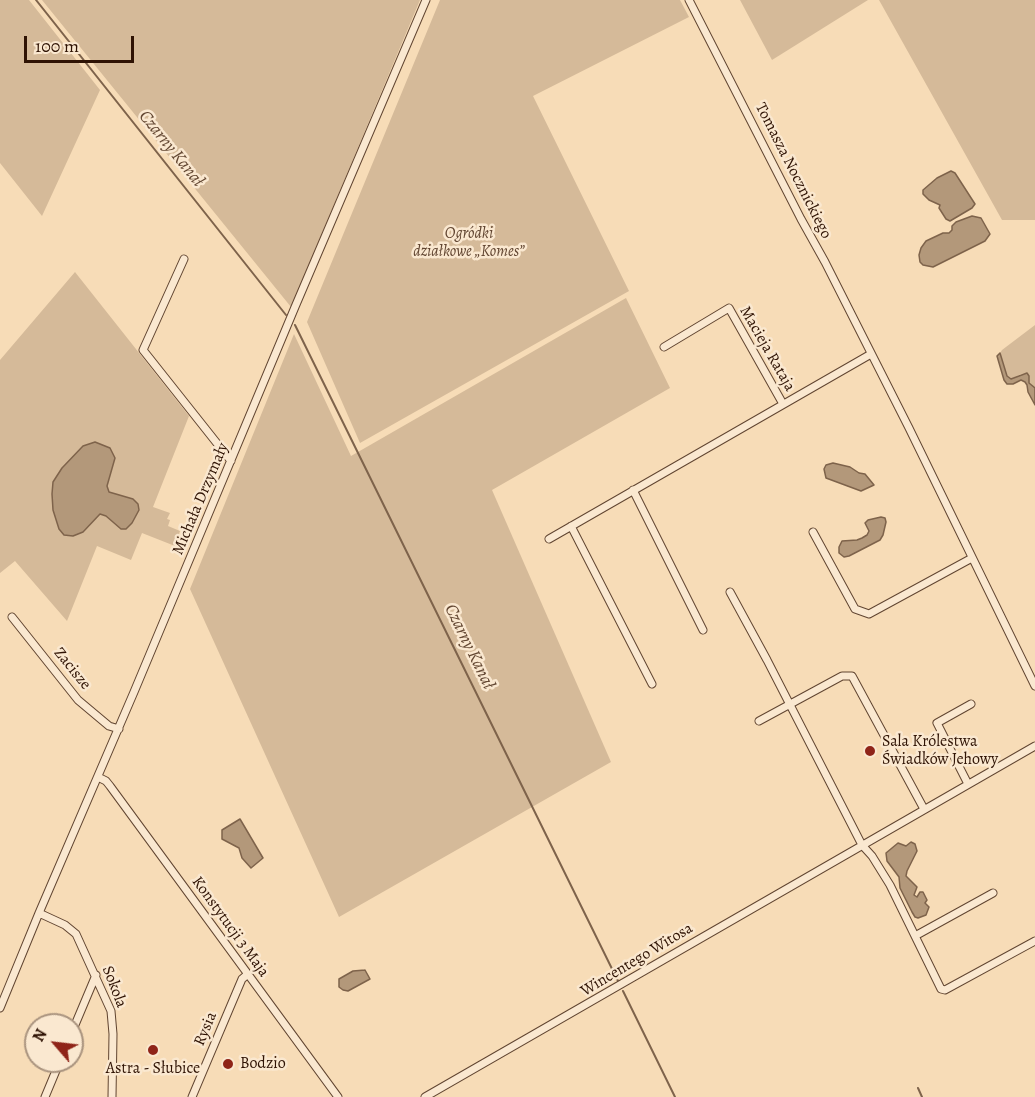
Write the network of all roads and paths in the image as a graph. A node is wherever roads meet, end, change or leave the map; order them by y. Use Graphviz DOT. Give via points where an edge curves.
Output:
graph roads {
  1 [pos="426,0"];
  2 [pos="689,0"];
  3 [pos="184,259"];
  4 [pos="664,346"];
  5 [pos="871,354"];
  6 [pos="783,404"];
  7 [pos="231,461"];
  8 [pos="633,490"];
  9 [pos="571,526"];
  10 [pos="813,532"];
  11 [pos="549,539"];
  12 [pos="972,558"];
  13 [pos="730,592"];
  14 [pos="12,617"];
  15 [pos="703,630"];
  16 [pos="652,684"];
  17 [pos="1035,686"];
  18 [pos="790,704"];
  19 [pos="971,704"];
  20 [pos="759,721"];
  21 [pos="119,729"];
  22 [pos="1035,746"];
  23 [pos="98,777"];
  24 [pos="968,784"];
  25 [pos="924,809"];
  26 [pos="862,845"];
  27 [pos="993,893"];
  28 [pos="39,913"];
  29 [pos="915,936"];
  30 [pos="1035,941"];
  31 [pos="248,974"];
  32 [pos="96,975"];
  33 [pos="0,1008"];
  34 [pos="80,1013"];
  35 [pos="55,1073"];
  36 [pos="45,1097"];
  37 [pos="112,1097"];
  38 [pos="192,1097"];
  39 [pos="338,1097"];
  40 [pos="425,1097"];
  1 -- 7 [label="street, Michała Drzymały"];
  2 -- 5 [label="street, Tomasza Nocznickiego"];
  3 -- 7 [label="street" via="143,350"];
  4 -- 6 [label="street, Macieja Rataja" via="729,308"];
  5 -- 6 [label="street"];
  5 -- 12 [label="street, Tomasza Nocznickiego"];
  6 -- 8 [label="street"];
  7 -- 21 [label="street, Michała Drzymały"];
  8 -- 9 [label="street"];
  8 -- 15 [label="street"];
  9 -- 11 [label="street"];
  9 -- 16 [label="street"];
  10 -- 12 [label="street" via="855,609 870,614"];
  12 -- 17 [label="street, Tomasza Nocznickiego"];
  13 -- 18 [label="street"];
  14 -- 21 [label="street, Zacisze" via="78,700 109,726"];
  18 -- 20 [label="street"];
  18 -- 25 [label="street" via="842,676 852,676"];
  18 -- 26 [label="street"];
  19 -- 24 [label="street" via="937,723"];
  21 -- 23 [label="street, Michała Drzymały"];
  22 -- 24 [label="street, Wincentego Witosa"];
  23 -- 28 [label="street, Michała Drzymały"];
  23 -- 31 [label="street, Konstytucji 3 Maja" via="110,786"];
  24 -- 25 [label="street, Wincentego Witosa"];
  25 -- 26 [label="street, Wincentego Witosa"];
  26 -- 29 [label="street" via="890,885"];
  26 -- 40 [label="street, Wincentego Witosa"];
  27 -- 29 [label="street"];
  28 -- 32 [label="street, Sokola" via="76,934"];
  28 -- 33 [label="street, Michała Drzymały"];
  29 -- 30 [label="street" via="941,989 945,990"];
  31 -- 38 [label="street, Rysia" via="242,979"];
  31 -- 39 [label="street, Konstytucji 3 Maja"];
  32 -- 34 [label="street"];
  32 -- 37 [label="street, Sokola" via="111,1011"];
  35 -- 36 [label="street"];
}
